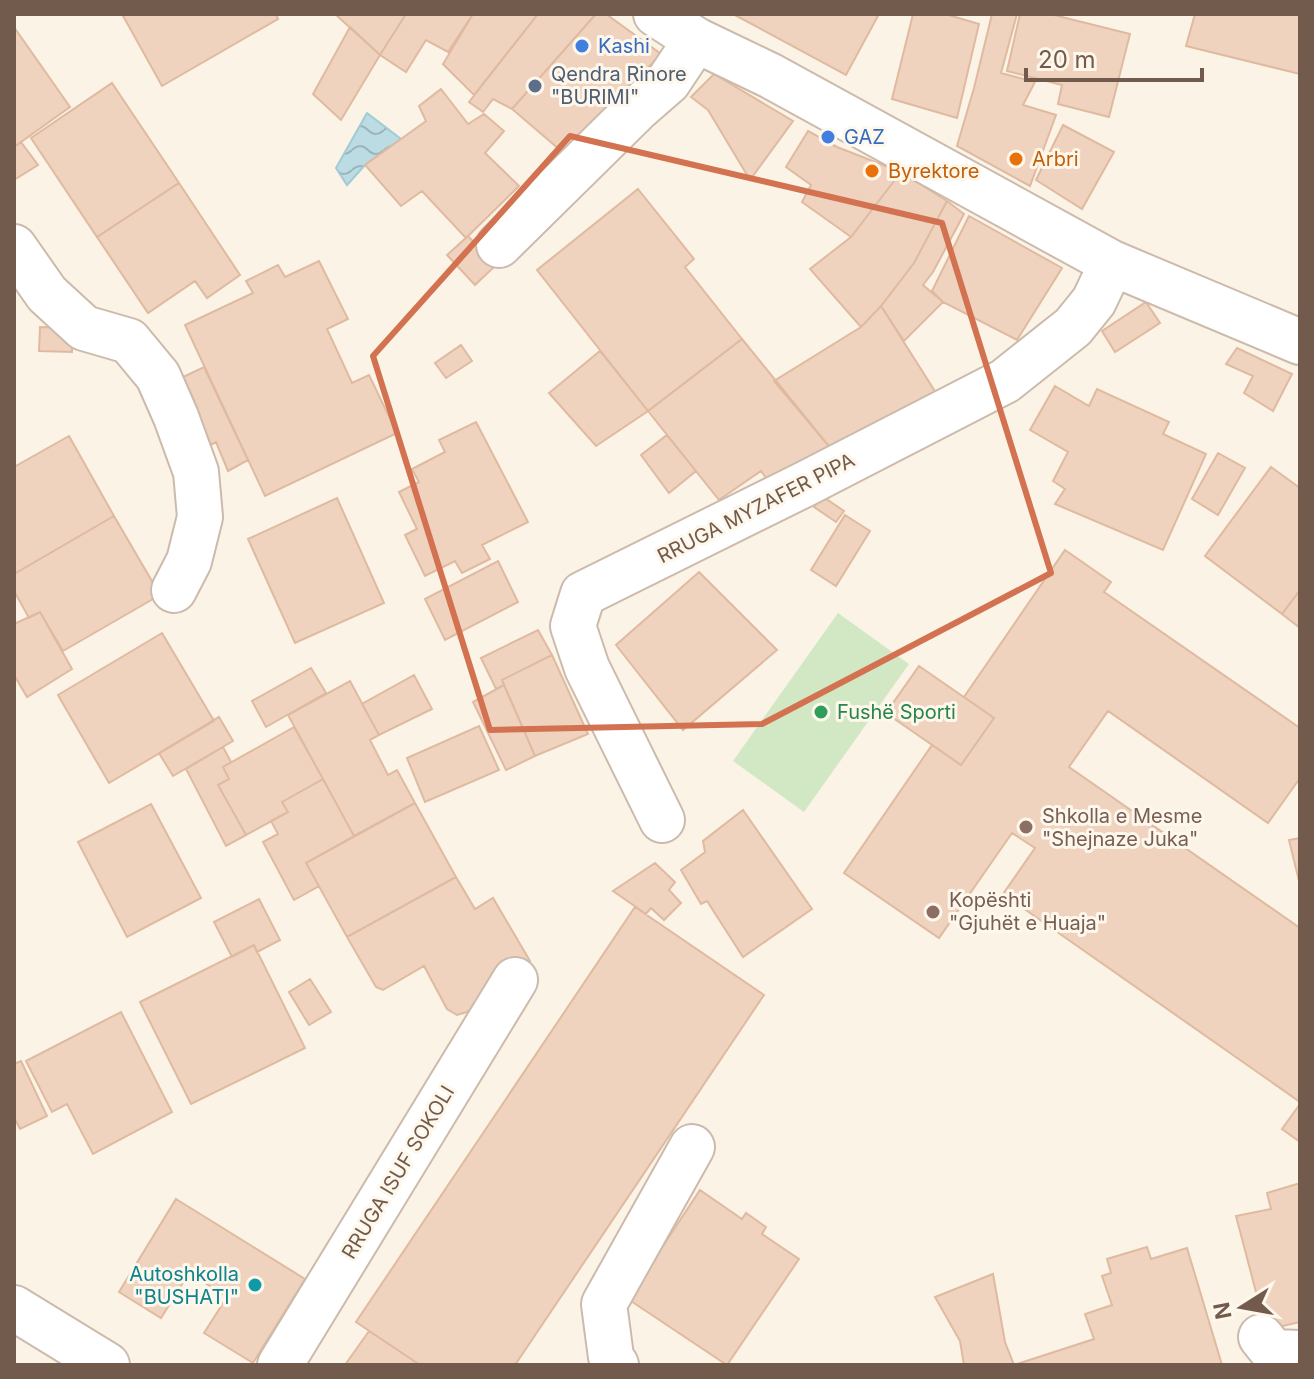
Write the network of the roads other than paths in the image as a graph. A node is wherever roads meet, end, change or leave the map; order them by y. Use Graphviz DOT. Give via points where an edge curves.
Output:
graph roads {
  1 [pos="656,14"];
  2 [pos="696,40"];
  3 [pos="499,245"];
  4 [pos="14,247"];
  5 [pos="1112,263"];
  6 [pos="1300,342"];
  7 [pos="174,590"];
  8 [pos="662,820"];
  9 [pos="515,980"];
  10 [pos="692,1147"];
  11 [pos="14,1308"];
  12 [pos="107,1365"];
  13 [pos="280,1365"];
  14 [pos="616,1365"];
  1 -- 2 [label="street"];
  2 -- 3 [label="street" via="668,82"];
  2 -- 5 [label="street"];
  4 -- 7 [label="street" via="47,294 84,328 129,341 158,376 196,472 200,517 189,561"];
  5 -- 6 [label="street"];
  5 -- 8 [label="street, RRUGA MYZAFER PIPA" via="1094,301 1073,327 1005,381 583,594 573,626 587,668"];
  9 -- 13 [label="street, RRUGA ISUF SOKOLI"];
  10 -- 14 [label="street" via="604,1304"];
  11 -- 12 [label="street"];
}
